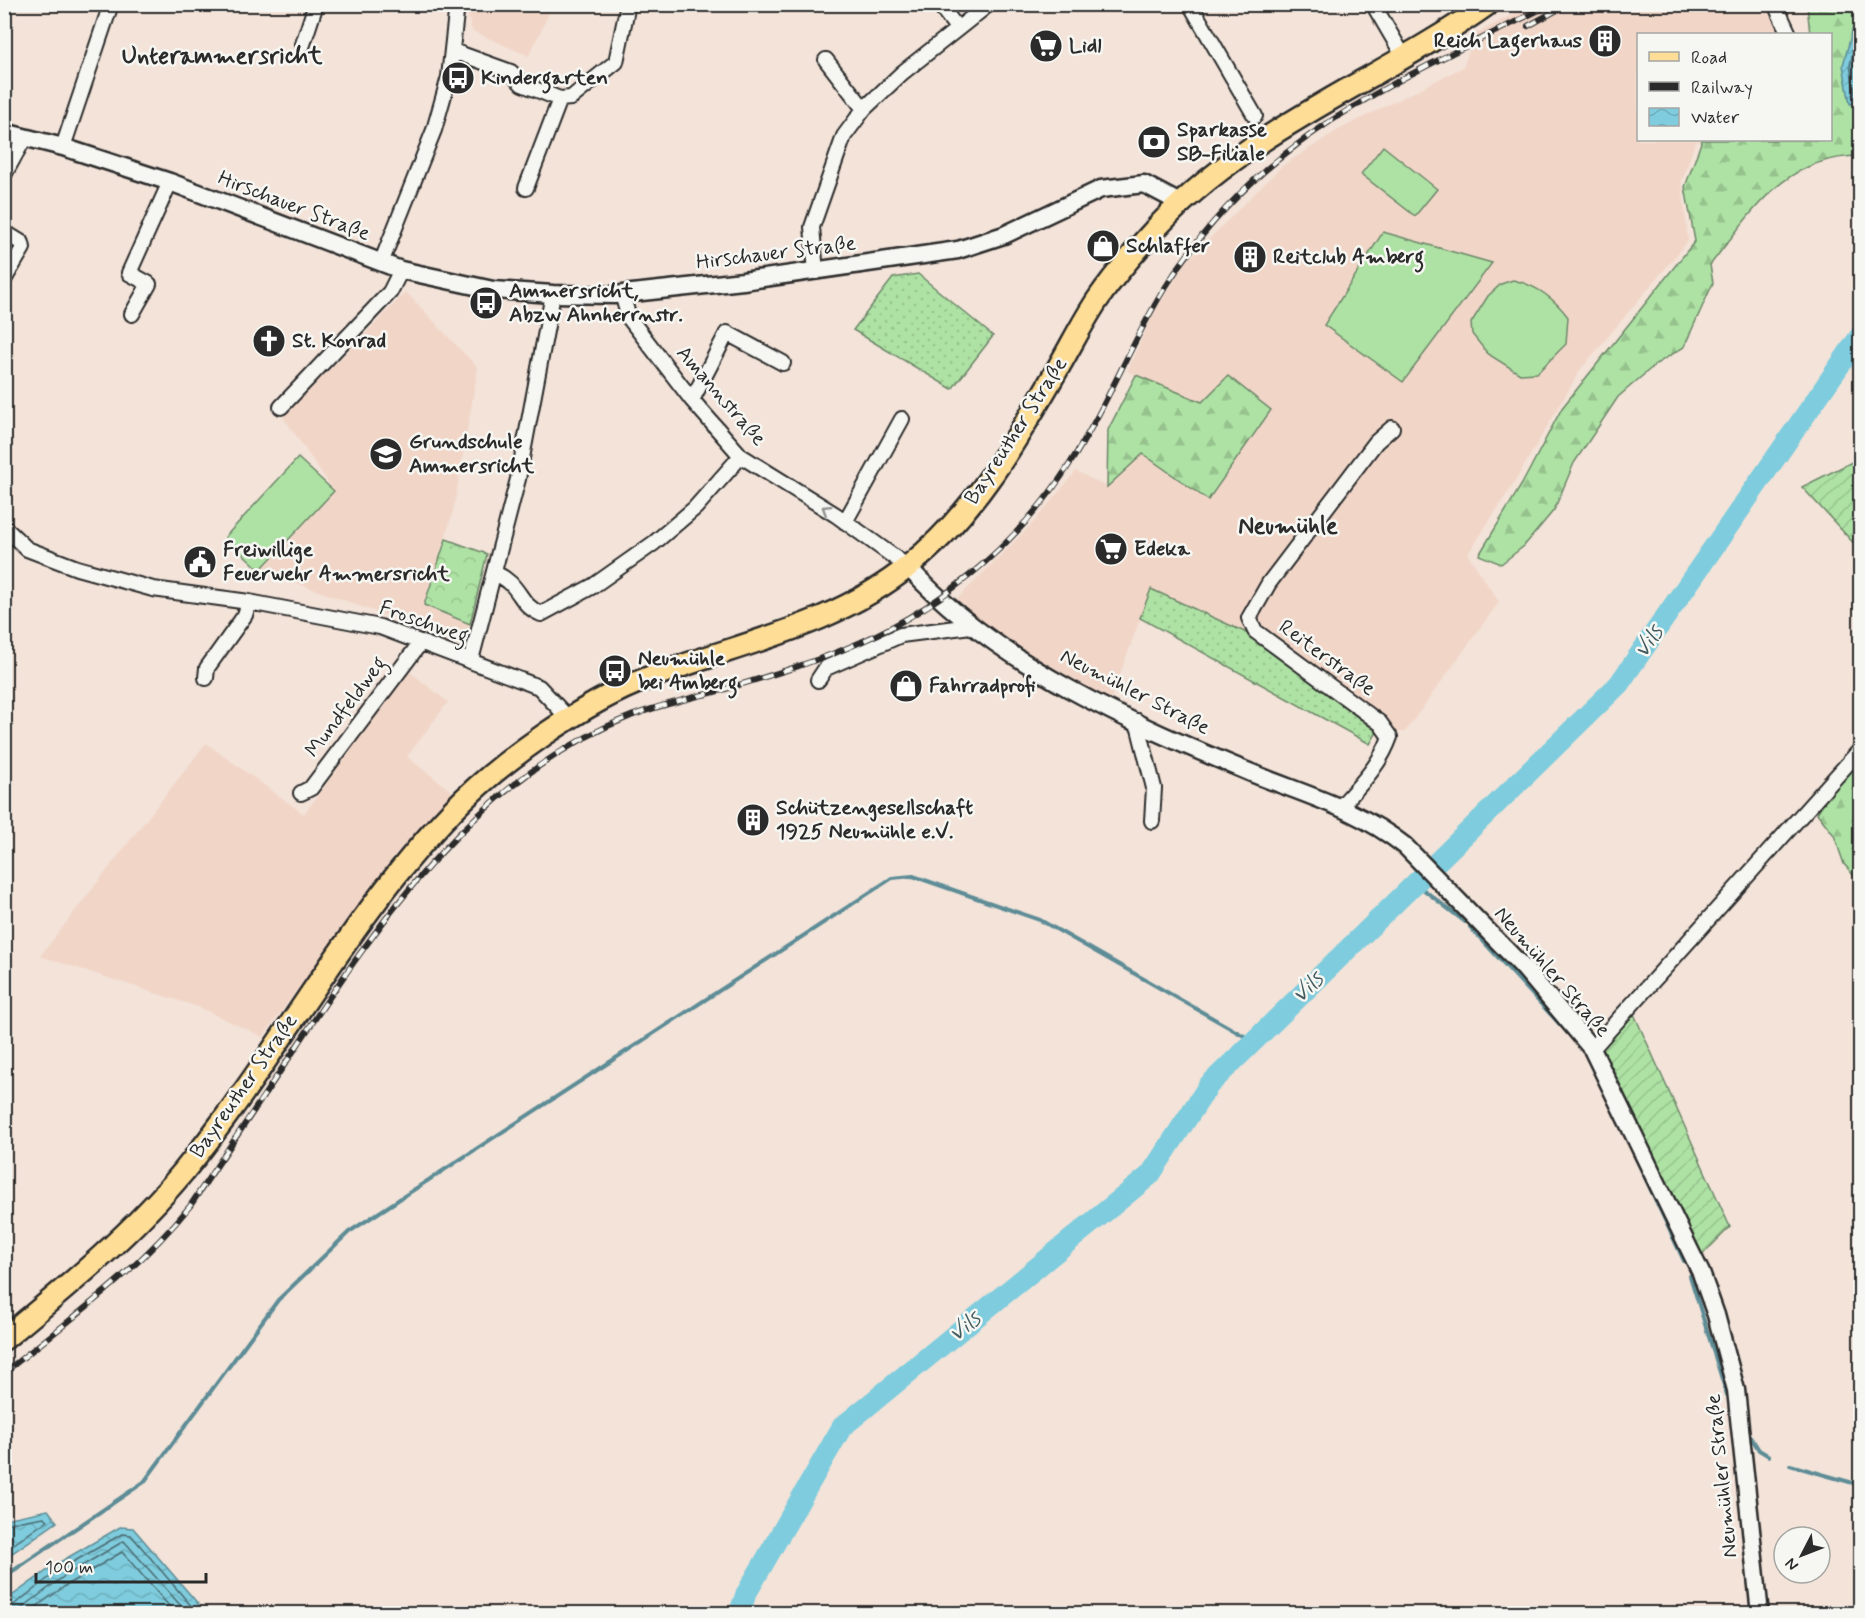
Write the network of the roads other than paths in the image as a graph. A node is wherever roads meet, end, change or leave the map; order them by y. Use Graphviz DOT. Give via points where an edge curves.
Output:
graph roads {
  1 [pos="111,4"];
  2 [pos="316,4"];
  3 [pos="628,4"];
  4 [pos="939,4"];
  5 [pos="989,4"];
  6 [pos="1190,4"];
  7 [pos="1373,4"];
  8 [pos="1488,4"];
  9 [pos="1775,4"];
  10 [pos="454,5"];
  11 [pos="957,28"];
  12 [pos="1789,33"];
  13 [pos="303,45"];
  14 [pos="453,51"];
  15 [pos="1404,57"];
  16 [pos="826,60"];
  17 [pos="560,99"];
  18 [pos="864,109"];
  19 [pos="1255,116"];
  20 [pos="4,132"];
  21 [pos="25,137"];
  22 [pos="63,147"];
  23 [pos="4,175"];
  24 [pos="170,182"];
  25 [pos="526,188"];
  26 [pos="1180,203"];
  27 [pos="4,232"];
  28 [pos="381,263"];
  29 [pos="401,270"];
  30 [pos="816,272"];
  31 [pos="4,280"];
  32 [pos="553,294"];
  33 [pos="622,294"];
  34 [pos="132,314"];
  35 [pos="783,363"];
  36 [pos="692,400"];
  37 [pos="281,406"];
  38 [pos="902,419"];
  39 [pos="1392,428"];
  40 [pos="741,456"];
  41 [pos="845,522"];
  42 [pos="4,527"];
  43 [pos="908,567"];
  44 [pos="494,573"];
  45 [pos="249,602"];
  46 [pos="971,626"];
  47 [pos="421,642"];
  48 [pos="471,660"];
  49 [pos="206,678"];
  50 [pos="818,680"];
  51 [pos="568,718"];
  52 [pos="1137,722"];
  53 [pos="1860,750"];
  54 [pos="301,793"];
  55 [pos="1341,806"];
  56 [pos="1152,821"];
  57 [pos="1592,1049"];
  58 [pos="4,1339"];
  59 [pos="1760,1614"];
  1 -- 22 [label="street"];
  2 -- 13 [label="street"];
  3 -- 17 [label="street" via="616,63 571,98"];
  4 -- 11 [label="street"];
  5 -- 11 [label="street"];
  6 -- 19 [label="street"];
  7 -- 15 [label="street"];
  8 -- 15 [label="main road, Bayreuther Straße"];
  9 -- 12 [label="street"];
  10 -- 14 [label="street"];
  11 -- 18 [label="street"];
  14 -- 17 [label="street" via="510,72 522,84"];
  14 -- 28 [label="street" via="434,130"];
  15 -- 26 [label="main road, Bayreuther Straße" via="1277,131"];
  16 -- 18 [label="street"];
  17 -- 25 [label="street"];
  18 -- 30 [label="street" via="844,136 812,228"];
  20 -- 21 [label="street, Hirschauer Straße"];
  21 -- 22 [label="street, Hirschauer Straße"];
  21 -- 23 [label="street"];
  22 -- 24 [label="street, Hirschauer Straße"];
  24 -- 28 [label="street, Hirschauer Straße"];
  24 -- 34 [label="street" via="129,273 149,284"];
  26 -- 30 [label="street, Hirschauer Straße" via="1144,184 1101,189 1004,235 958,250"];
  26 -- 43 [label="main road, Bayreuther Straße" via="1098,299 986,485 944,536"];
  27 -- 31 [label="street" via="21,243 22,248"];
  28 -- 29 [label="street, Hirschauer Straße"];
  29 -- 32 [label="street, Hirschauer Straße" via="493,290"];
  29 -- 37 [label="street" via="390,292"];
  30 -- 33 [label="street, Hirschauer Straße"];
  32 -- 33 [label="street, Hirschauer Straße"];
  32 -- 44 [label="street" via="518,479"];
  33 -- 36 [label="street, Amannstraße" via="628,318"];
  35 -- 36 [label="street" via="727,333"];
  36 -- 40 [label="street, Amannstraße"];
  38 -- 41 [label="street"];
  39 -- 55 [label="street, Reiterstraße" via="1376,442 1269,583 1249,618 1255,631 1380,723 1390,737 1384,754"];
  41 -- 40 [label="street, Amannstraße, one-way"];
  40 -- 44 [label="street" via="695,507 654,543 554,609 541,614 532,610 508,579"];
  41 -- 43 [label="street, Amannstraße"];
  42 -- 45 [label="street, Froschweg" via="27,549 77,568 153,589"];
  43 -- 46 [label="street, Neumühler Straße" via="938,600"];
  43 -- 51 [label="main road, Bayreuther Straße" via="871,593 811,622 645,679"];
  44 -- 48 [label="street"];
  45 -- 47 [label="street, Froschweg" via="380,627"];
  45 -- 49 [label="street" via="245,615 207,668"];
  46 -- 50 [label="street" via="902,635 826,668"];
  46 -- 52 [label="street, Neumühler Straße" via="1086,697"];
  47 -- 48 [label="street, Froschweg"];
  47 -- 54 [label="street, Mundfeldweg" via="311,788"];
  48 -- 51 [label="street, Froschweg" via="540,687"];
  51 -- 58 [label="main road, Bayreuther Straße" via="456,807 381,891 186,1169 148,1213"];
  52 -- 55 [label="street, Neumühler Straße" via="1182,744"];
  52 -- 56 [label="street" via="1154,788"];
  53 -- 57 [label="street"];
  55 -- 57 [label="street, Neumühler Straße" via="1370,820 1405,846 1524,968"];
  57 -- 59 [label="street, Neumühler Straße" via="1701,1273 1716,1316 1736,1390"];
}
